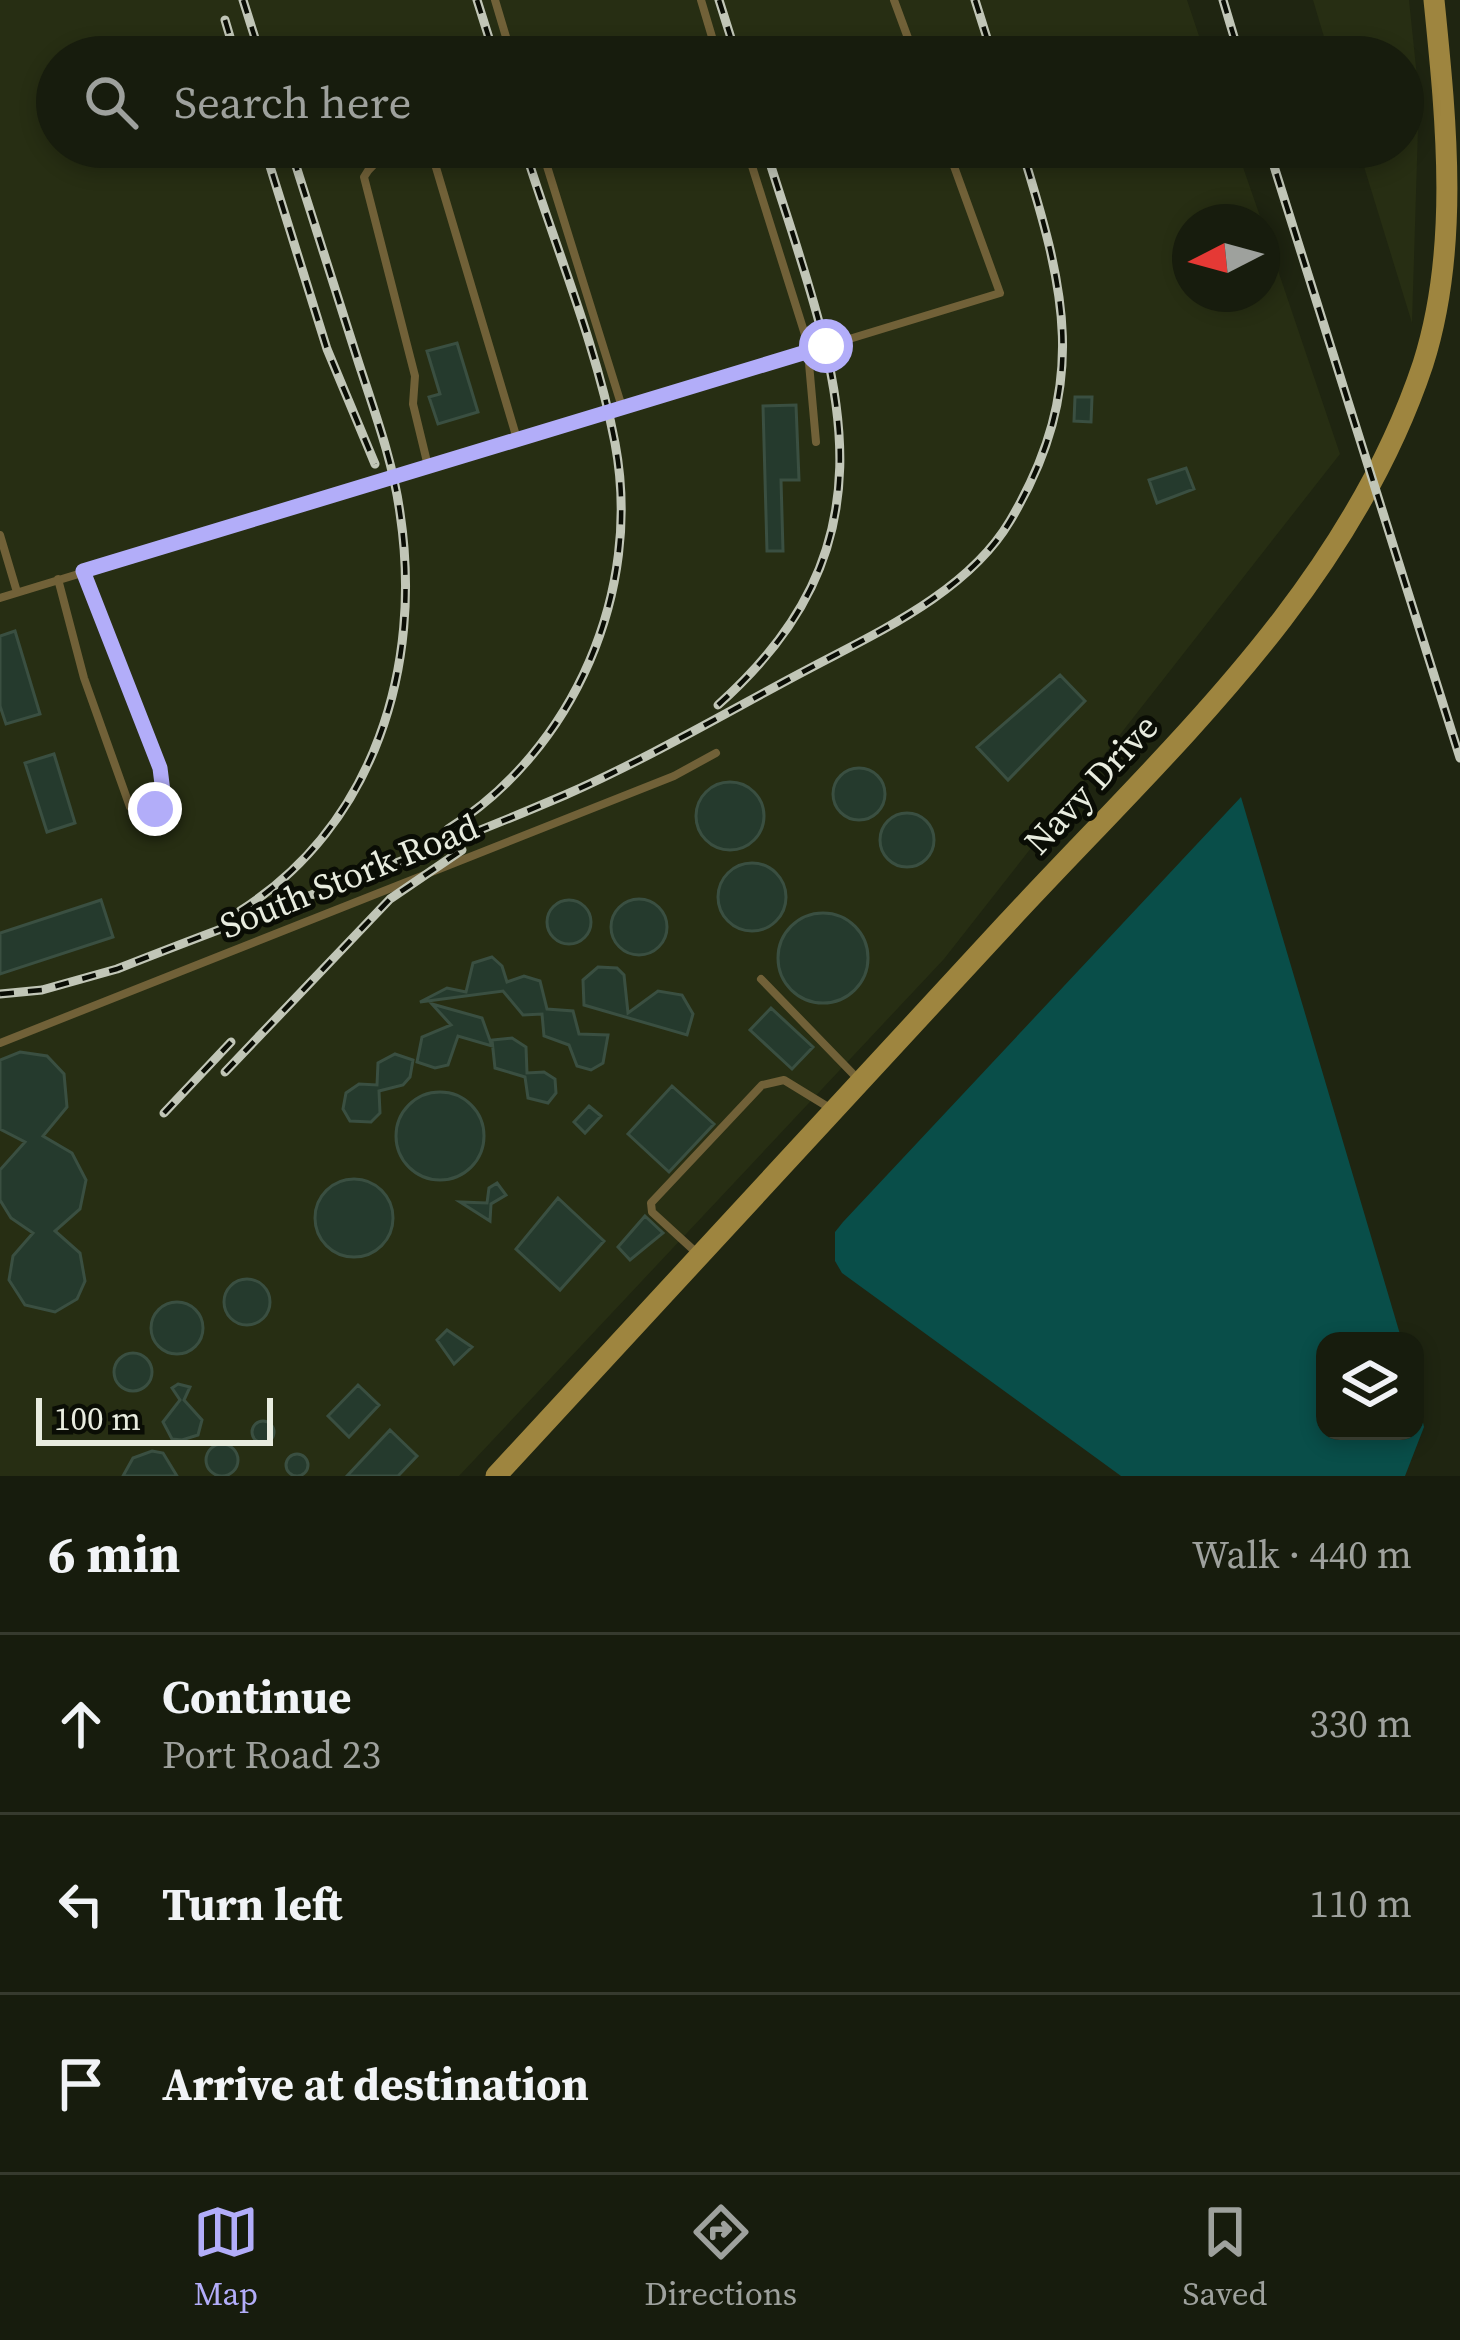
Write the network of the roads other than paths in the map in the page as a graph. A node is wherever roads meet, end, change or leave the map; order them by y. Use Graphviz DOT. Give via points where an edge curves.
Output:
graph roads {
  1 [pos="495,0"];
  2 [pos="700,0"];
  3 [pos="894,0"];
  4 [pos="1434,0"];
  5 [pos="506,36"];
  6 [pos="711,36"];
  7 [pos="907,36"];
  8 [pos="368,168"];
  9 [pos="436,168"];
  10 [pos="548,168"];
  11 [pos="753,168"];
  12 [pos="955,168"];
  13 [pos="809,350"];
  14 [pos="622,407"];
  15 [pos="517,439"];
  16 [pos="816,442"];
  17 [pos="428,466"];
  18 [pos="0,535"];
  19 [pos="83,571"];
  20 [pos="58,579"];
  21 [pos="17,592"];
  22 [pos="0,598"];
  23 [pos="716,753"];
  24 [pos="760,979"];
  25 [pos="0,1043"];
  26 [pos="862,1083"];
  27 [pos="835,1111"];
  28 [pos="700,1256"];
  29 [pos="496,1476"];
  1 -- 5 [label="lane"];
  2 -- 6 [label="lane"];
  3 -- 7 [label="lane"];
  4 -- 26 [label="street, Navy Drive" via="1446,138 1439,288 1424,363 1376,482 1280,626"];
  8 -- 17 [label="lane" via="364,177 416,376 413,404"];
  9 -- 15 [label="lane"];
  10 -- 14 [label="lane"];
  11 -- 13 [label="lane"];
  12 -- 13 [label="lane" via="1000,293"];
  13 -- 14 [label="lane"];
  13 -- 16 [label="lane"];
  14 -- 15 [label="lane"];
  15 -- 17 [label="lane"];
  17 -- 19 [label="lane"];
  18 -- 21 [label="lane"];
  19 -- 20 [label="lane"];
  19 -- 20 [label="lane" via="160,768 164,800 155,809 130,807"];
  20 -- 21 [label="lane"];
  21 -- 22 [label="lane"];
  23 -- 25 [label="lane, South Stork Road"];
  24 -- 26 [label="lane"];
  26 -- 27 [label="street, Navy Drive"];
  27 -- 28 [label="street, Navy Drive"];
  27 -- 28 [label="lane" via="784,1080 762,1085 651,1203 652,1213"];
  28 -- 29 [label="street, Navy Drive"];
}
